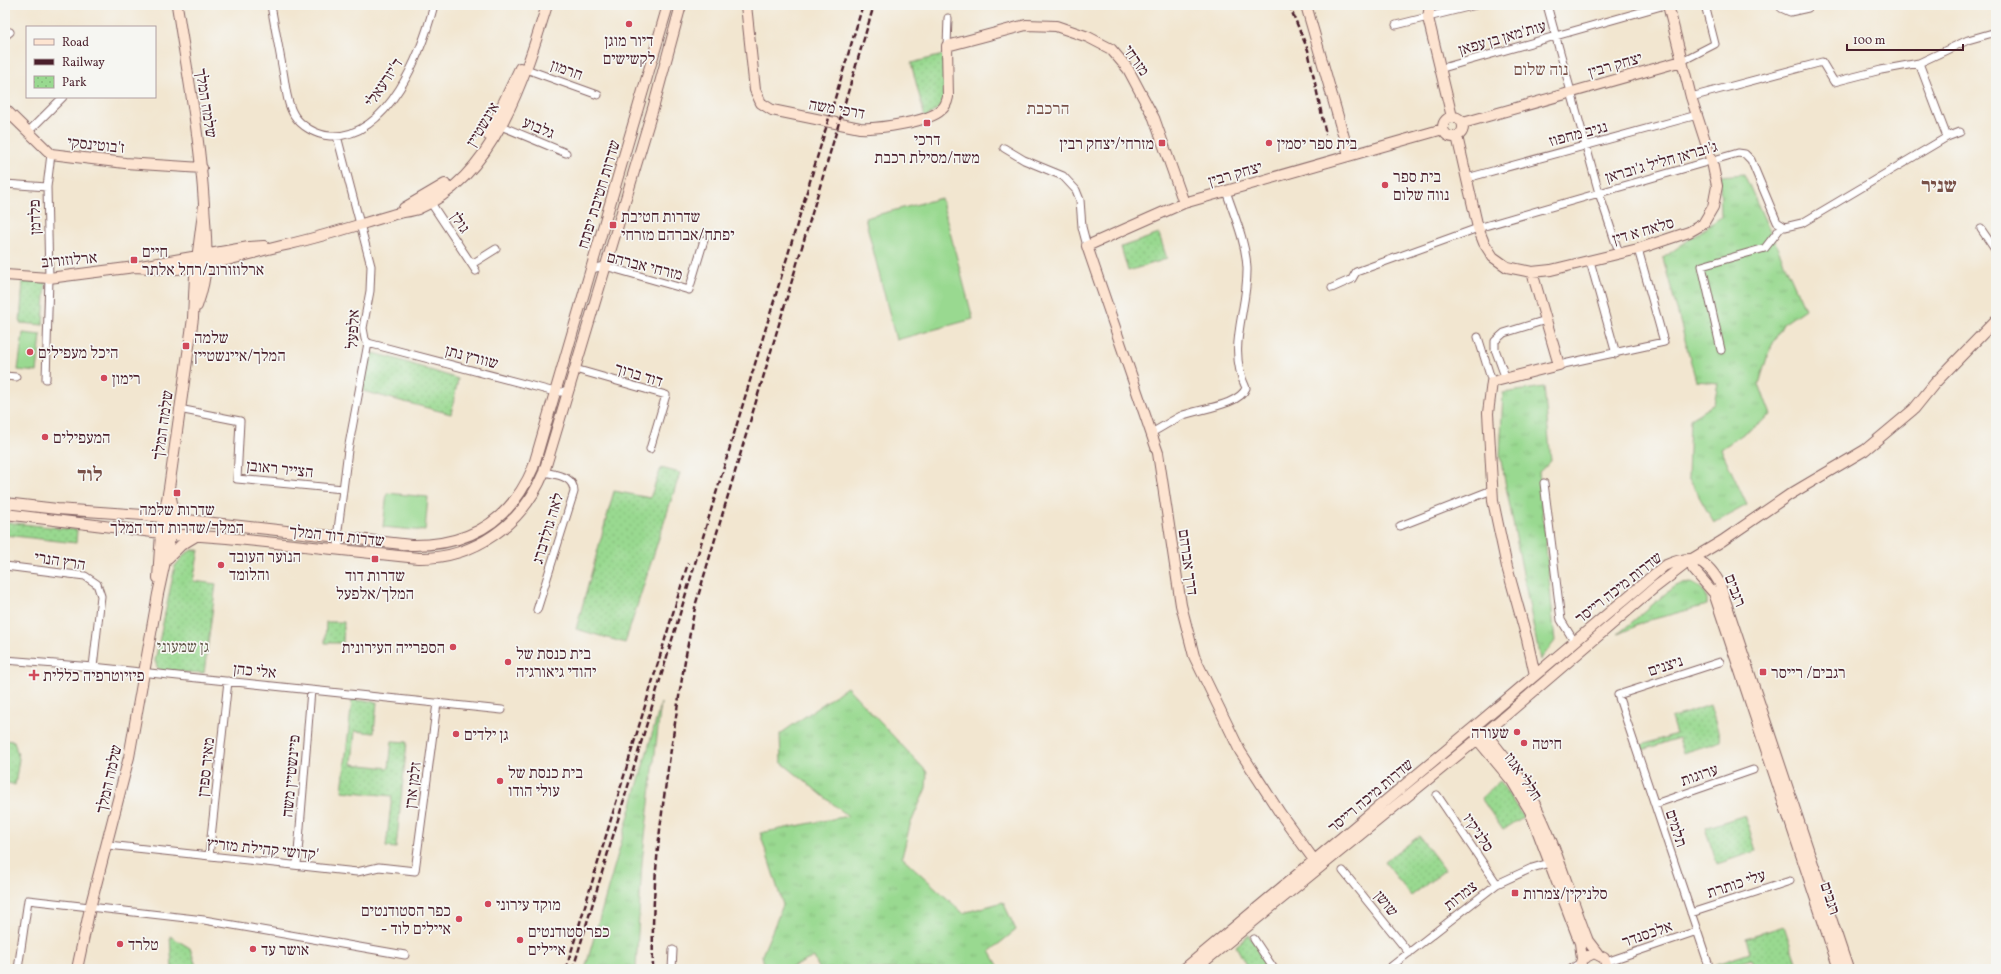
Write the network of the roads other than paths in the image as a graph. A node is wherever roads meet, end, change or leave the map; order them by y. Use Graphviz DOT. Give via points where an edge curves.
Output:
graph roads {
  1 [pos="177,5"];
  2 [pos="271,5"];
  3 [pos="434,5"];
  4 [pos="540,5"];
  5 [pos="547,5"];
  6 [pos="668,5"];
  7 [pos="681,5"];
  8 [pos="746,5"];
  9 [pos="1306,5"];
  10 [pos="1430,5"];
  11 [pos="1476,5"];
  12 [pos="1547,5"];
  13 [pos="1666,5"];
  14 [pos="1705,5"];
  15 [pos="1781,5"];
  16 [pos="1808,8"];
  17 [pos="948,18"];
  18 [pos="1428,18"];
  19 [pos="1396,25"];
  20 [pos="1996,32"];
  21 [pos="1556,37"];
  22 [pos="947,46"];
  23 [pos="1682,61"];
  24 [pos="1919,63"];
  25 [pos="526,69"];
  26 [pos="1439,70"];
  27 [pos="1571,92"];
  28 [pos="598,95"];
  29 [pos="1691,97"];
  30 [pos="63,98"];
  31 [pos="5,109"];
  32 [pos="1697,115"];
  33 [pos="1452,117"];
  34 [pos="1463,123"];
  35 [pos="501,126"];
  36 [pos="1443,129"];
  37 [pos="28,132"];
  38 [pos="1960,132"];
  39 [pos="337,136"];
  40 [pos="1457,136"];
  41 [pos="1947,137"];
  42 [pos="1585,145"];
  43 [pos="1004,148"];
  44 [pos="566,153"];
  45 [pos="51,154"];
  46 [pos="1349,156"];
  47 [pos="1712,162"];
  48 [pos="202,168"];
  49 [pos="1467,178"];
  50 [pos="5,184"];
  51 [pos="47,187"];
  52 [pos="1226,191"];
  53 [pos="1599,193"];
  54 [pos="428,199"];
  55 [pos="1184,203"];
  56 [pos="360,226"];
  57 [pos="1782,226"];
  58 [pos="1478,228"];
  59 [pos="1981,229"];
  60 [pos="704,240"];
  61 [pos="1086,246"];
  62 [pos="496,249"];
  63 [pos="1638,249"];
  64 [pos="1996,252"];
  65 [pos="1619,253"];
  66 [pos="202,261"];
  67 [pos="1590,261"];
  68 [pos="472,264"];
  69 [pos="605,266"];
  70 [pos="591,269"];
  71 [pos="476,271"];
  72 [pos="1532,272"];
  73 [pos="5,275"];
  74 [pos="49,278"];
  75 [pos="1332,288"];
  76 [pos="1546,320"];
  77 [pos="1996,320"];
  78 [pos="1478,337"];
  79 [pos="368,343"];
  80 [pos="1721,350"];
  81 [pos="1616,354"];
  82 [pos="1559,365"];
  83 [pos="575,369"];
  84 [pos="5,376"];
  85 [pos="16,376"];
  86 [pos="46,378"];
  87 [pos="1506,378"];
  88 [pos="1492,382"];
  89 [pos="569,390"];
  90 [pos="555,392"];
  91 [pos="179,409"];
  92 [pos="1151,433"];
  93 [pos="650,449"];
  94 [pos="544,472"];
  95 [pos="1544,483"];
  96 [pos="343,489"];
  97 [pos="1492,490"];
  98 [pos="5,503"];
  99 [pos="5,514"];
  100 [pos="168,518"];
  101 [pos="1400,526"];
  102 [pos="161,533"];
  103 [pos="172,534"];
  104 [pos="198,536"];
  105 [pos="337,538"];
  106 [pos="340,550"];
  107 [pos="167,559"];
  108 [pos="1692,559"];
  109 [pos="5,566"];
  110 [pos="1698,575"];
  111 [pos="1669,577"];
  112 [pos="158,594"];
  113 [pos="537,610"];
  114 [pos="1574,641"];
  115 [pos="5,660"];
  116 [pos="1720,662"];
  117 [pos="93,667"];
  118 [pos="143,673"];
  119 [pos="1535,675"];
  120 [pos="228,681"];
  121 [pos="311,690"];
  122 [pos="1618,695"];
  123 [pos="436,703"];
  124 [pos="502,710"];
  125 [pos="1474,727"];
  126 [pos="1481,736"];
  127 [pos="1753,770"];
  128 [pos="1437,795"];
  129 [pos="1655,804"];
  130 [pos="108,846"];
  131 [pos="209,856"];
  132 [pos="1314,860"];
  133 [pos="1555,862"];
  134 [pos="297,865"];
  135 [pos="415,870"];
  136 [pos="1343,871"];
  137 [pos="1790,881"];
  138 [pos="1497,884"];
  139 [pos="90,908"];
  140 [pos="1691,913"];
  141 [pos="1697,931"];
  142 [pos="1254,939"];
  143 [pos="673,950"];
  144 [pos="1409,953"];
  145 [pos="1598,954"];
  146 [pos="405,955"];
  147 [pos="1580,964"];
  148 [pos="1607,965"];
  149 [pos="18,969"];
  150 [pos="77,969"];
  151 [pos="672,969"];
  152 [pos="1184,969"];
  153 [pos="1195,969"];
  154 [pos="1274,969"];
  155 [pos="1388,969"];
  156 [pos="1571,969"];
  157 [pos="1710,969"];
  158 [pos="1839,969"];
  159 [pos="1848,969"];
  1 -- 48 [label="street, שלמה המלך"];
  2 -- 39 [label="street" via="288,98 294,114 310,129"];
  3 -- 39 [label="street, ד'יזרעאלי" via="411,69 386,107 363,127"];
  4 -- 54 [label="street, אינשטיין" via="522,63 494,124 461,170"];
  5 -- 25 [label="street, אינשטיין"];
  6 -- 70 [label="street, שדרות חטיבת יפתח"];
  7 -- 69 [label="street, שדרות חטיבת יפתח"];
  8 -- 22 [label="street, דרכי משה" via="755,90 761,103 772,110 838,125 874,129 924,118 940,111 948,97"];
  9 -- 46 [label="street"];
  10 -- 18 [label="street"];
  11 -- 18 [label="street"];
  12 -- 21 [label="street"];
  13 -- 21 [label="street, עות'מאן בן עפאן"];
  13 -- 23 [label="street, סלאח א דין"];
  14 -- 23 [label="street" via="1715,44"];
  15 -- 16 [label="street" via="1781,8 1790,12"];
  17 -- 22 [label="street"];
  18 -- 19 [label="street"];
  18 -- 26 [label="street"];
  20 -- 24 [label="street" via="1968,40"];
  21 -- 26 [label="street, עות'מאן בן עפאן"];
  21 -- 27 [label="street"];
  22 -- 55 [label="street, מזרחי" via="1026,25 1056,26 1088,37 1111,49 1128,68 1154,118"];
  23 -- 27 [label="street, יצחק רבין"];
  23 -- 29 [label="street, סלאח א דין"];
  24 -- 29 [label="street" via="1834,82 1822,62"];
  24 -- 41 [label="street"];
  25 -- 28 [label="street, חרמון"];
  25 -- 35 [label="street, אינשטיין"];
  26 -- 33 [label="street"];
  27 -- 34 [label="street, יצחק רבין"];
  27 -- 42 [label="street"];
  29 -- 32 [label="street, סלאח א דין"];
  30 -- 37 [label="street"];
  31 -- 37 [label="street, ז'בוטינסקי"];
  32 -- 42 [label="street, נגיב מחפוז"];
  32 -- 47 [label="street, סלאח א דין"];
  33 -- 34 [label="street"];
  33 -- 36 [label="street" via="1446,120"];
  34 -- 40 [label="street" via="1462,132"];
  35 -- 44 [label="street, גלבוע"];
  35 -- 54 [label="street, אינשטיין" via="473,166 456,184"];
  36 -- 40 [label="street" via="1448,136"];
  36 -- 46 [label="street, יצחק רבין"];
  37 -- 45 [label="street, ז'בוטינסקי"];
  38 -- 41 [label="street"];
  39 -- 56 [label="street, אלפעל"];
  40 -- 49 [label="street, סלאח א דין"];
  41 -- 57 [label="street" via="1802,223 1785,228"];
  42 -- 49 [label="street, נגיב מחפוז"];
  42 -- 53 [label="street"];
  43 -- 61 [label="street" via="1030,163 1063,176 1076,190 1080,200"];
  45 -- 48 [label="street, ז'בוטינסקי" via="125,163"];
  45 -- 51 [label="street, פלדמן"];
  46 -- 52 [label="street, יצחק רבין"];
  47 -- 53 [label="street, ג'ובראן חליל ג'ובראן"];
  47 -- 57 [label="street, ג'ובראן חליל ג'ובראן" via="1738,153 1745,154 1751,160 1777,222"];
  47 -- 63 [label="street, סלאח א דין" via="1717,186 1713,207 1703,224 1689,232"];
  48 -- 66 [label="street, שלמה המלך"];
  49 -- 58 [label="street, סלאח א דין"];
  50 -- 51 [label="street"];
  51 -- 74 [label="street, פלדמן"];
  52 -- 55 [label="street, יצחק רבין"];
  52 -- 92 [label="street" via="1247,266 1237,359 1239,375 1246,388 1244,393 1225,404 1183,416"];
  53 -- 58 [label="street, ג'ובראן חליל ג'ובראן"];
  53 -- 65 [label="street"];
  54 -- 56 [label="street, אינשטיין" via="418,209 393,214"];
  54 -- 68 [label="street, גולן"];
  55 -- 61 [label="street, יצחק רבין"];
  56 -- 66 [label="street, אינשטיין" via="298,243"];
  56 -- 79 [label="street, אלפעל" via="371,266 370,291 363,328"];
  57 -- 80 [label="street" via="1765,248 1702,266"];
  58 -- 72 [label="street, סלאח א דין" via="1484,244 1493,257 1507,267"];
  58 -- 75 [label="street, ג'ובראן חליל ג'ובראן" via="1356,272 1352,279"];
  59 -- 64 [label="street"];
  60 -- 69 [label="street, מזרחי אברהם" via="689,290"];
  61 -- 92 [label="street, דרך אברהם"];
  62 -- 68 [label="street"];
  63 -- 65 [label="street, סלאח א דין"];
  63 -- 81 [label="street" via="1664,342"];
  65 -- 67 [label="street, סלאח א דין"];
  66 -- 74 [label="street, ארלוזורוב" via="171,269 135,267"];
  66 -- 91 [label="street, שלמה המלך" via="203,286 193,318"];
  67 -- 72 [label="street, סלאח א דין"];
  67 -- 81 [label="street"];
  68 -- 71 [label="street, גולן"];
  69 -- 70 [label="street, מזרחי אברהם"];
  69 -- 83 [label="street, שדרות חטיבת יפתח"];
  70 -- 90 [label="street, שדרות חטיבת יפתח"];
  72 -- 76 [label="street"];
  73 -- 74 [label="street, ארלוזורוב"];
  74 -- 86 [label="street, פלדמן"];
  76 -- 82 [label="street"];
  76 -- 87 [label="street" via="1504,333 1495,341 1495,349"];
  77 -- 108 [label="street" via="1935,383 1914,409 1865,450 1789,495"];
  78 -- 88 [label="street"];
  79 -- 90 [label="street, שוורץ נתן"];
  79 -- 96 [label="street, אלפעל"];
  81 -- 82 [label="street"];
  82 -- 87 [label="street"];
  83 -- 89 [label="street, שדרות חטיבת יפתח"];
  83 -- 93 [label="street, דוד ברוך" via="666,395"];
  84 -- 85 [label="street"];
  87 -- 88 [label="street"];
  88 -- 97 [label="street" via="1488,413"];
  89 -- 90 [label="street, שוורץ נתן"];
  89 -- 94 [label="street, שדרות דוד המלך"];
  90 -- 105 [label="street, שדרות דוד המלך" via="527,481 511,506 487,526 460,540 430,545"];
  91 -- 96 [label="street, הצייר ראובן" via="240,420 237,479"];
  91 -- 100 [label="street, שלמה המלך" via="169,488 173,506"];
  92 -- 132 [label="street, דרך אברהם" via="1158,453 1181,605 1194,656 1240,751 1280,814"];
  94 -- 106 [label="street, שדרות דוד המלך" via="529,501 511,522 487,540 466,551 441,557 418,558"];
  94 -- 113 [label="street, לאה גולדברג" via="570,480 574,492"];
  95 -- 114 [label="street" via="1561,620"];
  96 -- 105 [label="street, אלפעל"];
  97 -- 101 [label="street"];
  97 -- 119 [label="street" via="1507,567"];
  98 -- 100 [label="street, שדרות דוד המלך" via="57,510"];
  99 -- 102 [label="street, שדרות דוד המלך"];
  100 -- 102 [label="street, שלמה המלך"];
  100 -- 103 [label="street, שלמה המלך"];
  100 -- 105 [label="street, שדרות דוד המלך"];
  102 -- 103 [label="street, שדרות דוד המלך"];
  102 -- 112 [label="street, שלמה המלך"];
  103 -- 104 [label="street, שדרות דוד המלך"];
  103 -- 107 [label="street, שלמה המלך"];
  104 -- 106 [label="street, שדרות דוד המלך"];
  104 -- 107 [label="street" via="181,545"];
  105 -- 106 [label="street, אלפעל"];
  107 -- 112 [label="street, שלמה המלך"];
  108 -- 110 [label="street, רגבים" via="1693,569"];
  108 -- 111 [label="street, שדרות מיכה רייסר"];
  108 -- 114 [label="street, שדרות מיכה רייסר" via="1679,559 1664,566"];
  108 -- 159 [label="street, רגבים" via="1708,565 1719,582"];
  109 -- 117 [label="street, הרץ הנרי" via="85,576 97,584 101,596"];
  110 -- 111 [label="street" via="1687,573"];
  110 -- 158 [label="street, רגבים" via="1714,593"];
  111 -- 126 [label="street, שדרות מיכה רייסר"];
  112 -- 118 [label="street, שלמה המלך"];
  114 -- 119 [label="street, שדרות מיכה רייסר"];
  115 -- 117 [label="street, אלי כהן"];
  116 -- 122 [label="street, ניצנים"];
  117 -- 118 [label="street, אלי כהן"];
  118 -- 120 [label="street, אלי כהן"];
  118 -- 130 [label="street, שלמה המלך" via="134,734"];
  119 -- 125 [label="street, שדרות מיכה רייסר"];
  120 -- 121 [label="street, אלי כהן"];
  120 -- 131 [label="street, מאיר ספרן"];
  121 -- 123 [label="street, אלי כהן"];
  121 -- 134 [label="street, פיינשטיין משה"];
  122 -- 129 [label="street, תלמים"];
  123 -- 124 [label="street, אלי כהן"];
  123 -- 135 [label="street, זלמן ארן"];
  125 -- 126 [label="street, חללי אגוז"];
  125 -- 132 [label="street, שדרות מיכה רייסר"];
  126 -- 133 [label="street, חללי אגוז" via="1519,791"];
  126 -- 153 [label="street, שדרות מיכה רייסר"];
  127 -- 129 [label="street, ערוגות"];
  128 -- 138 [label="street, סלניקיו"];
  129 -- 140 [label="street, תלמים"];
  130 -- 131 [label="street, קדושי קהילת מזריץ'"];
  130 -- 139 [label="street, שלמה המלך"];
  131 -- 134 [label="street, קדושי קהילת מזריץ'"];
  132 -- 152 [label="street, שדרות מיכה רייסר"];
  133 -- 138 [label="street, צמרות" via="1532,868"];
  133 -- 145 [label="street, חללי אגוז" via="1588,941"];
  133 -- 147 [label="street, חללי אגוז" via="1580,943"];
  134 -- 135 [label="street, קדושי קהילת מזריץ'" via="356,872 379,867"];
  136 -- 144 [label="street, שושן"];
  137 -- 140 [label="street, עלי כותרת"];
  138 -- 144 [label="street, צמרות"];
  139 -- 146 [label="street" via="204,920"];
  139 -- 149 [label="street" via="28,900"];
  139 -- 150 [label="street, שלמה המלך"];
  140 -- 141 [label="street, תלמים"];
  141 -- 148 [label="street, אלכסנדר"];
  141 -- 157 [label="street, תלמים"];
  142 -- 154 [label="street"];
  143 -- 151 [label="street"];
  144 -- 155 [label="street, צמרות"];
  145 -- 147 [label="street" via="1590,954"];
  145 -- 148 [label="street, חללי אגוז"];
  147 -- 156 [label="street"];
}
